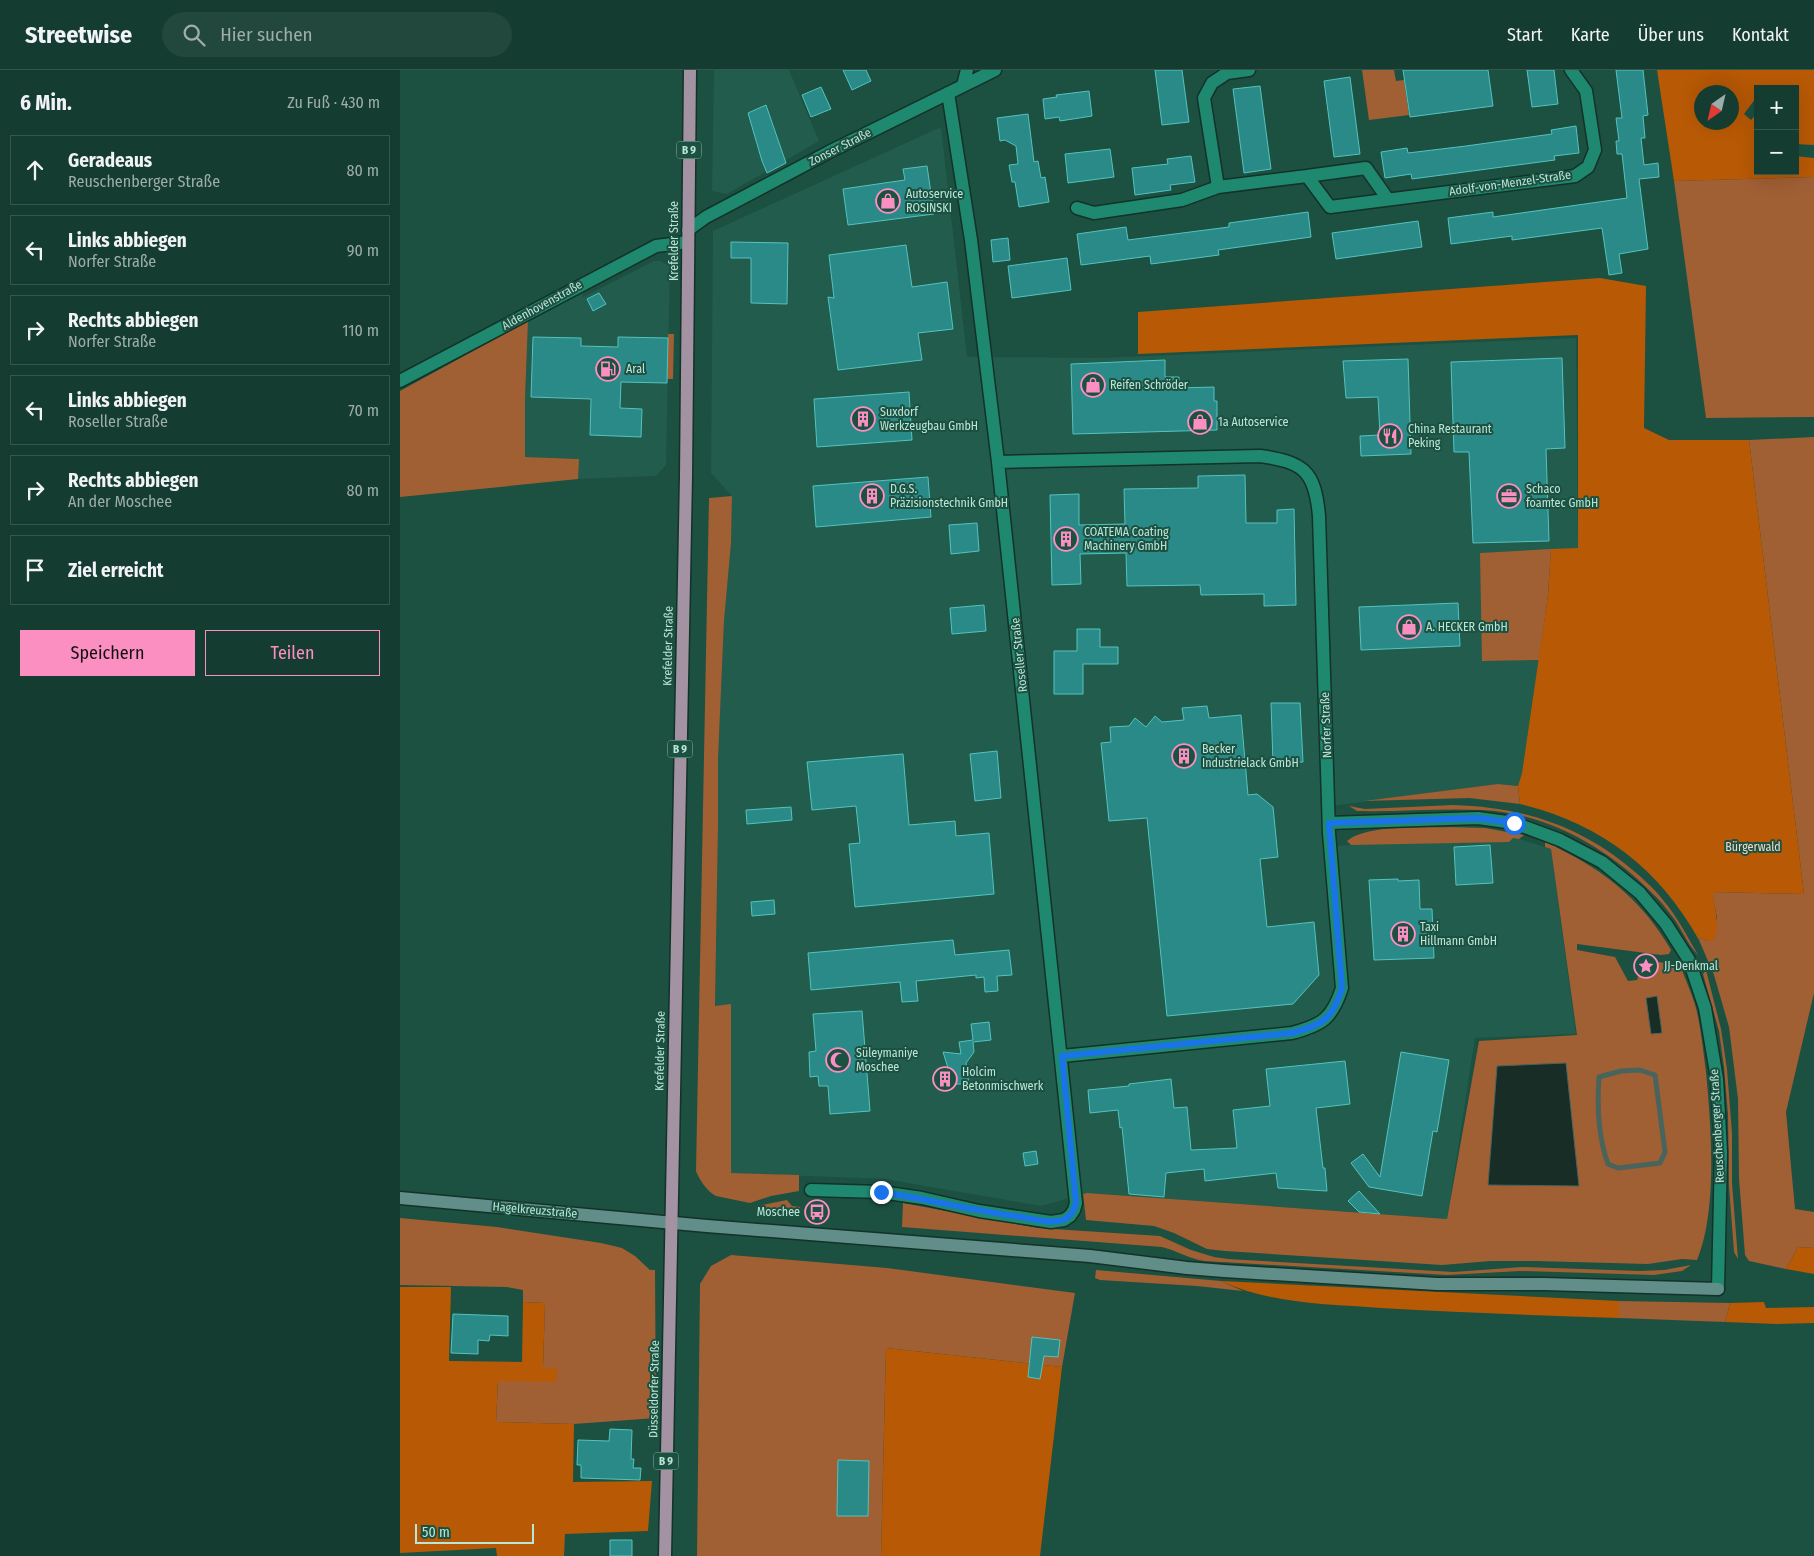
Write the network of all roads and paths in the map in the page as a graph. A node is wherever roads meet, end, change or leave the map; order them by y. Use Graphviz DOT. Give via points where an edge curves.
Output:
graph roads {
  1 [pos="690,70"];
  2 [pos="967,70"];
  3 [pos="995,70"];
  4 [pos="1249,70"];
  5 [pos="1571,70"];
  6 [pos="963,86"];
  7 [pos="948,93"];
  8 [pos="1307,176"];
  9 [pos="1218,187"];
  10 [pos="1387,198"];
  11 [pos="1077,208"];
  12 [pos="688,236"];
  13 [pos="400,381"];
  14 [pos="998,462"];
  15 [pos="1329,823"];
  16 [pos="1062,1056"];
  17 [pos="811,1190"];
  18 [pos="400,1198"];
  19 [pos="670,1222"];
  20 [pos="1718,1289"];
  21 [pos="664,1556"];
  1 -- 12 [label="main road, Krefelder Straße / B 9"];
  2 -- 6 [label="street"];
  3 -- 6 [label="street, Zonser Straße"];
  4 -- 9 [label="street" via="1227,73 1212,83 1204,98"];
  5 -- 10 [label="street, Adolf-von-Menzel-Straße" via="1586,91 1595,150 1588,167 1575,176"];
  6 -- 7 [label="street, Zonser Straße"];
  7 -- 12 [label="street, Zonser Straße" via="706,217"];
  7 -- 14 [label="street, Roseller Straße" via="971,240"];
  8 -- 9 [label="street"];
  8 -- 10 [label="street" via="1366,168"];
  8 -- 10 [label="street, Adolf-von-Menzel-Straße" via="1330,207"];
  9 -- 11 [label="street" via="1182,200 1094,212"];
  12 -- 13 [label="street, Aldenhovenstraße" via="648,249"];
  12 -- 19 [label="main road, Krefelder Straße / B 9"];
  14 -- 15 [label="street, Norfer Straße" via="1260,456 1284,459 1300,467 1310,477 1317,494 1319,516"];
  14 -- 16 [label="street, Roseller Straße"];
  15 -- 16 [label="street, Norfer Straße" via="1342,988 1337,1005 1327,1017 1314,1027 1292,1033"];
  15 -- 20 [label="street, Reuschenberger Straße" via="1478,818 1514,823 1560,840 1602,862 1640,893 1666,924 1689,960 1705,1008 1717,1079 1721,1152"];
  16 -- 17 [label="street, Roseller Straße" via="1076,1203 1070,1216 1064,1220 1051,1222 979,1211 881,1192"];
  18 -- 19 [label="main road, Hagelkreuzstraße"];
  19 -- 20 [label="main road, Hagelkreuzstraße" via="1090,1256 1243,1272 1437,1284"];
  19 -- 21 [label="main road, Düsseldorfer Straße / B 9"];
}
